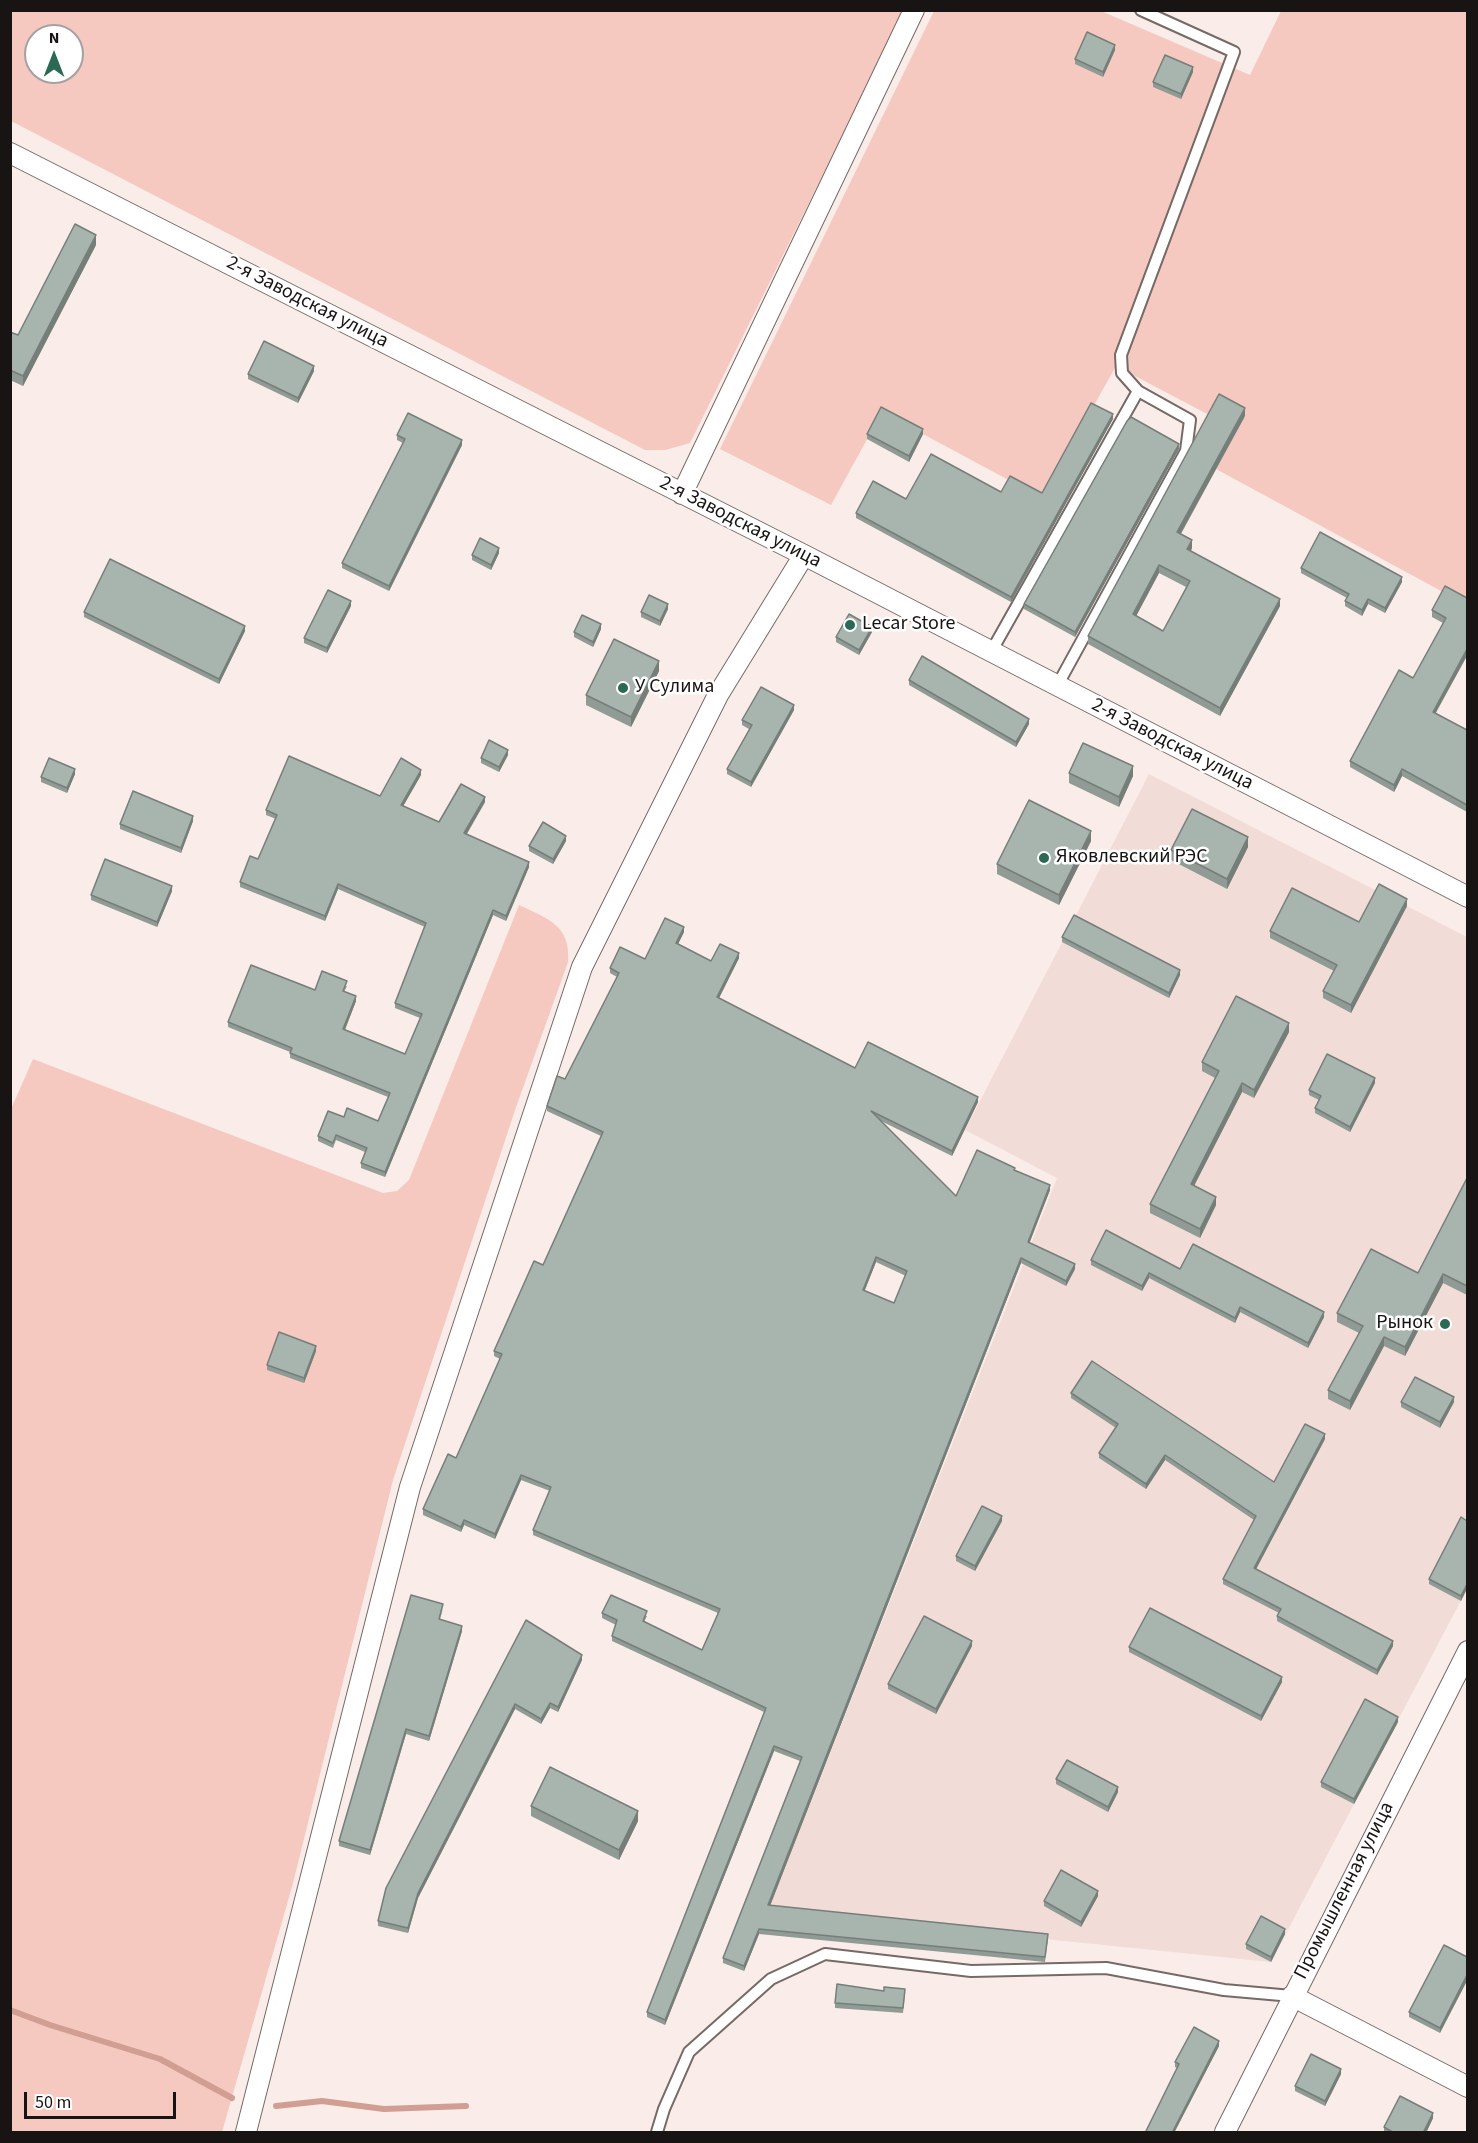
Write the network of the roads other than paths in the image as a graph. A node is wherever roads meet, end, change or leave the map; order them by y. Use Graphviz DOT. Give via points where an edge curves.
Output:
graph roads {
  1 [pos="914,10"];
  2 [pos="1141,10"];
  3 [pos="10,153"];
  4 [pos="1138,392"];
  5 [pos="682,494"];
  6 [pos="804,555"];
  7 [pos="991,652"];
  8 [pos="1057,686"];
  9 [pos="1467,897"];
  10 [pos="1467,1651"];
  11 [pos="1292,1996"];
  12 [pos="1467,2087"];
  13 [pos="246,2133"];
  14 [pos="657,2133"];
  15 [pos="1225,2133"];
  1 -- 5 [label="street"];
  2 -- 4 [label="lane" via="1234,52 1121,355 1122,373"];
  3 -- 5 [label="street, 2-я Заводская улица"];
  4 -- 7 [label="lane"];
  4 -- 8 [label="lane" via="1190,420 1186,451"];
  5 -- 6 [label="street, 2-я Заводская улица"];
  6 -- 7 [label="street, 2-я Заводская улица"];
  6 -- 13 [label="street" via="718,695 582,967 410,1487"];
  7 -- 8 [label="street, 2-я Заводская улица"];
  8 -- 9 [label="street, 2-я Заводская улица"];
  10 -- 11 [label="street, Промышленная улица"];
  11 -- 12 [label="street"];
  11 -- 14 [label="lane" via="1224,1990 1106,1968 971,1971 825,1954 771,1978 689,2052"];
  11 -- 15 [label="street, Промышленная улица"];
}
